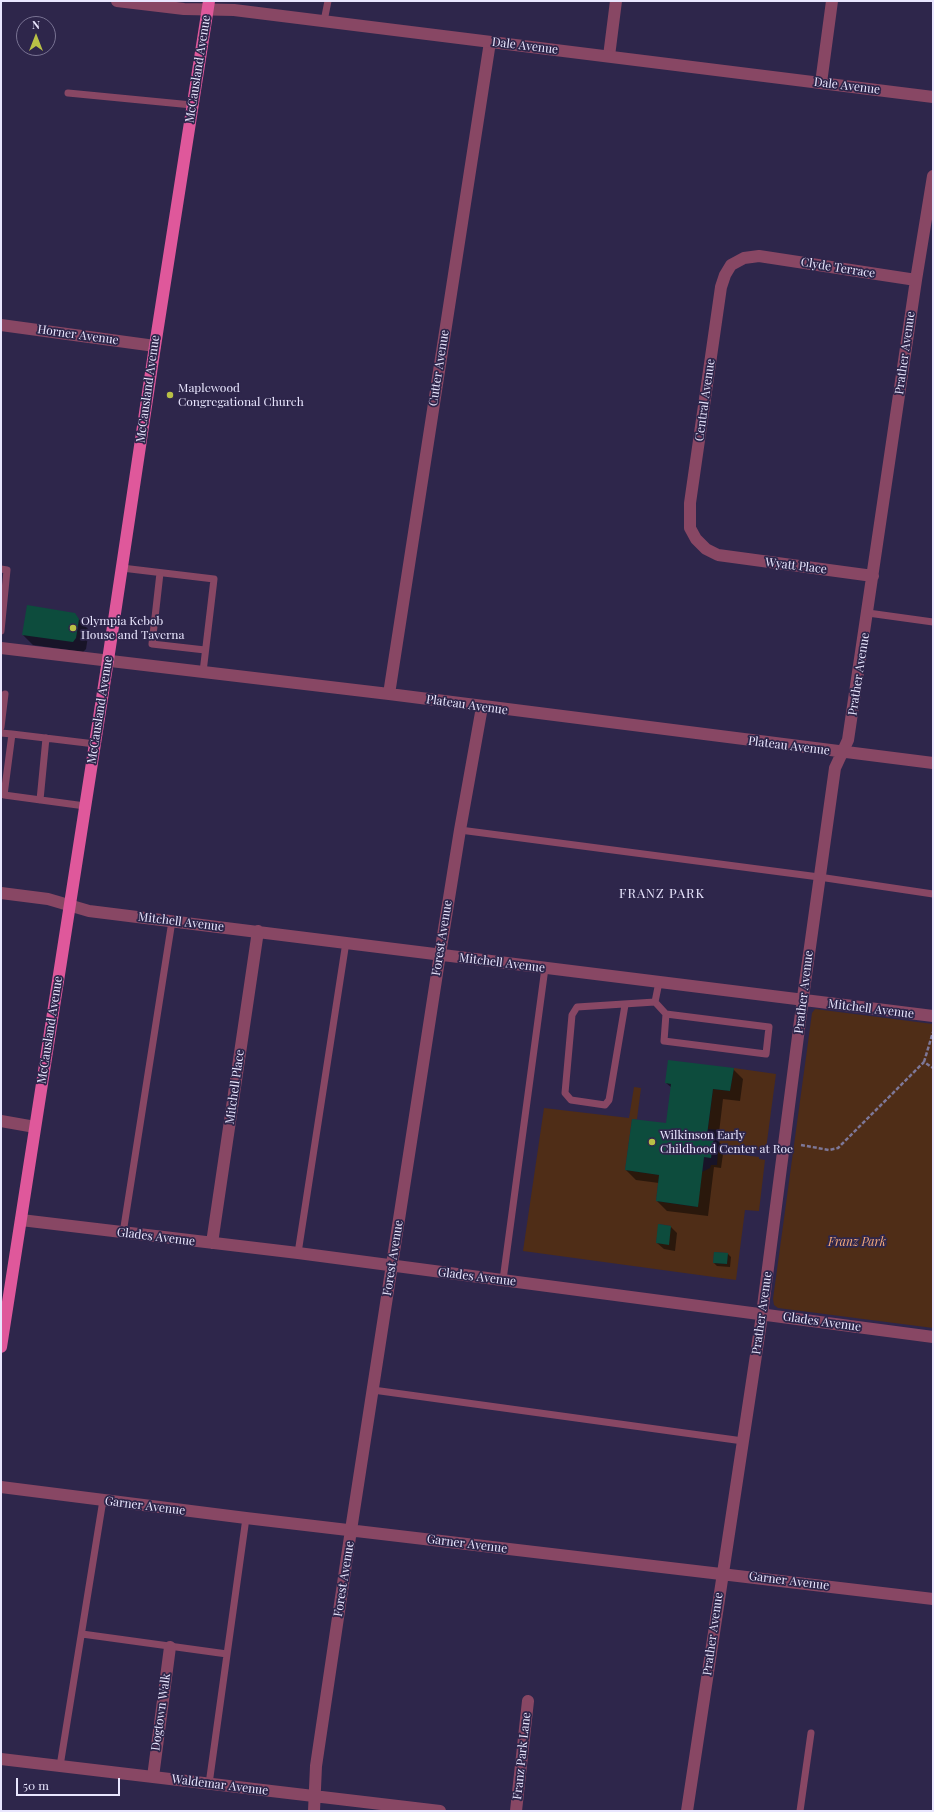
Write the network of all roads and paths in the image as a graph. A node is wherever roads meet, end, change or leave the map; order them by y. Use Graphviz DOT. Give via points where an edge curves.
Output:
graph roads {
  1 [pos="117,1"];
  2 [pos="328,1"];
  3 [pos="616,1"];
  4 [pos="832,1"];
  5 [pos="208,6"];
  6 [pos="324,21"];
  7 [pos="490,42"];
  8 [pos="609,56"];
  9 [pos="821,83"];
  10 [pos="68,93"];
  11 [pos="933,97"];
  12 [pos="192,105"];
  13 [pos="933,176"];
  14 [pos="932,190"];
  15 [pos="759,256"];
  16 [pos="916,280"];
  17 [pos="1,325"];
  18 [pos="155,346"];
  19 [pos="718,556"];
  20 [pos="122,568"];
  21 [pos="1,569"];
  22 [pos="160,573"];
  23 [pos="873,576"];
  24 [pos="868,612"];
  25 [pos="933,622"];
  26 [pos="1,631"];
  27 [pos="1,648"];
  28 [pos="205,650"];
  29 [pos="108,660"];
  30 [pos="203,672"];
  31 [pos="5,694"];
  32 [pos="389,694"];
  33 [pos="482,707"];
  34 [pos="1,727"];
  35 [pos="1,733"];
  36 [pos="12,734"];
  37 [pos="46,738"];
  38 [pos="95,744"];
  39 [pos="843,752"];
  40 [pos="933,763"];
  41 [pos="40,800"];
  42 [pos="85,806"];
  43 [pos="460,830"];
  44 [pos="819,877"];
  45 [pos="1,893"];
  46 [pos="933,894"];
  47 [pos="69,905"];
  48 [pos="172,920"];
  49 [pos="258,931"];
  50 [pos="346,942"];
  51 [pos="439,955"];
  52 [pos="545,968"];
  53 [pos="660,982"];
  54 [pos="803,1000"];
  55 [pos="655,1002"];
  56 [pos="625,1005"];
  57 [pos="666,1014"];
  58 [pos="933,1016"];
  59 [pos="933,1032"];
  60 [pos="924,1062"];
  61 [pos="933,1068"];
  62 [pos="1,1121"];
  63 [pos="35,1126"];
  64 [pos="801,1145"];
  65 [pos="21,1220"];
  66 [pos="123,1233"];
  67 [pos="212,1243"];
  68 [pos="298,1253"];
  69 [pos="392,1266"];
  70 [pos="503,1280"];
  71 [pos="762,1314"];
  72 [pos="933,1337"];
  73 [pos="1,1347"];
  74 [pos="373,1390"];
  75 [pos="743,1441"];
  76 [pos="1,1487"];
  77 [pos="103,1500"];
  78 [pos="246,1518"];
  79 [pos="351,1530"];
  80 [pos="722,1573"];
  81 [pos="933,1599"];
  82 [pos="82,1634"];
  83 [pos="170,1646"];
  84 [pos="227,1654"];
  85 [pos="528,1701"];
  86 [pos="812,1733"];
  87 [pos="1,1759"];
  88 [pos="60,1766"];
  89 [pos="153,1777"];
  90 [pos="209,1784"];
  91 [pos="314,1796"];
  92 [pos="314,1811"];
  93 [pos="440,1811"];
  94 [pos="516,1811"];
  95 [pos="687,1811"];
  96 [pos="800,1811"];
  1 -- 5 [label="street, Dale Avenue" via="184,9"];
  2 -- 6 [label="lane"];
  3 -- 8 [label="street"];
  4 -- 9 [label="street"];
  5 -- 6 [label="street, Dale Avenue"];
  5 -- 12 [label="main road, McCausland Avenue"];
  6 -- 7 [label="street, Dale Avenue"];
  7 -- 8 [label="street, Dale Avenue"];
  7 -- 32 [label="street, Cutter Avenue"];
  8 -- 9 [label="street, Dale Avenue"];
  9 -- 11 [label="street, Dale Avenue"];
  10 -- 12 [label="lane"];
  12 -- 18 [label="main road, McCausland Avenue"];
  13 -- 14 [label="street, Prather Avenue"];
  14 -- 16 [label="street, Prather Avenue"];
  15 -- 16 [label="street, Clyde Terrace"];
  15 -- 19 [label="street, Central Avenue" via="744,258 731,264 725,275 690,503 690,528 706,550"];
  16 -- 23 [label="street, Prather Avenue"];
  17 -- 18 [label="street, Horner Avenue"];
  18 -- 20 [label="main road, McCausland Avenue"];
  19 -- 23 [label="street, Wyatt Place"];
  20 -- 22 [label="lane"];
  20 -- 29 [label="main road, McCausland Avenue"];
  21 -- 26 [label="lane" via="7,570"];
  22 -- 28 [label="lane" via="152,644"];
  22 -- 28 [label="lane" via="214,579"];
  23 -- 24 [label="street, Prather Avenue"];
  24 -- 25 [label="lane"];
  24 -- 39 [label="street, Prather Avenue" via="848,740"];
  27 -- 29 [label="street, Plateau Avenue"];
  28 -- 30 [label="lane"];
  29 -- 30 [label="street, Plateau Avenue"];
  29 -- 38 [label="main road, McCausland Avenue"];
  30 -- 32 [label="street, Plateau Avenue"];
  31 -- 34 [label="lane"];
  32 -- 33 [label="street, Plateau Avenue"];
  33 -- 39 [label="street, Plateau Avenue"];
  33 -- 43 [label="street, Forest Avenue"];
  35 -- 36 [label="lane"];
  36 -- 37 [label="lane"];
  36 -- 41 [label="lane" via="4,795"];
  37 -- 38 [label="lane"];
  37 -- 41 [label="lane"];
  38 -- 42 [label="main road, McCausland Avenue"];
  39 -- 40 [label="street, Plateau Avenue"];
  39 -- 44 [label="street, Prather Avenue" via="835,768"];
  41 -- 42 [label="lane"];
  42 -- 47 [label="main road, McCausland Avenue"];
  43 -- 44 [label="lane"];
  43 -- 51 [label="street, Forest Avenue"];
  44 -- 46 [label="lane"];
  44 -- 54 [label="street, Prather Avenue"];
  45 -- 47 [label="street, Mitchell Avenue" via="48,899"];
  47 -- 48 [label="street, Mitchell Avenue" via="89,911"];
  47 -- 63 [label="main road, McCausland Avenue"];
  48 -- 49 [label="street, Mitchell Avenue"];
  48 -- 66 [label="lane"];
  49 -- 50 [label="street, Mitchell Avenue"];
  49 -- 67 [label="street, Mitchell Place"];
  50 -- 51 [label="street, Mitchell Avenue"];
  50 -- 68 [label="lane"];
  51 -- 52 [label="street, Mitchell Avenue"];
  51 -- 69 [label="street, Forest Avenue"];
  52 -- 53 [label="street, Mitchell Avenue"];
  52 -- 70 [label="lane"];
  53 -- 54 [label="street, Mitchell Avenue"];
  53 -- 55 [label="lane"];
  54 -- 58 [label="street, Mitchell Avenue"];
  54 -- 71 [label="street, Prather Avenue"];
  55 -- 56 [label="lane"];
  55 -- 57 [label="lane"];
  56 -- 56 [label="lane" via="577,1007 572,1015 565,1093 572,1100 605,1105 609,1100"];
  57 -- 57 [label="lane" via="769,1027 766,1054 664,1041"];
  59 -- 60 [label="path"];
  60 -- 61 [label="path"];
  60 -- 64 [label="path" via="838,1148 829,1150"];
  62 -- 63 [label="street"];
  63 -- 65 [label="main road, McCausland Avenue"];
  65 -- 66 [label="street, Glades Avenue"];
  65 -- 73 [label="main road, McCausland Avenue"];
  66 -- 67 [label="street, Glades Avenue"];
  67 -- 68 [label="street, Glades Avenue"];
  68 -- 69 [label="street, Glades Avenue"];
  69 -- 70 [label="street, Glades Avenue"];
  69 -- 74 [label="street, Forest Avenue"];
  70 -- 71 [label="street, Glades Avenue"];
  71 -- 72 [label="street, Glades Avenue"];
  71 -- 75 [label="street, Prather Avenue"];
  74 -- 75 [label="lane"];
  74 -- 79 [label="street, Forest Avenue"];
  75 -- 80 [label="street, Prather Avenue"];
  76 -- 77 [label="street, Garner Avenue"];
  77 -- 78 [label="street, Garner Avenue"];
  77 -- 82 [label="lane"];
  78 -- 79 [label="street, Garner Avenue"];
  78 -- 84 [label="lane"];
  79 -- 80 [label="street, Garner Avenue"];
  79 -- 91 [label="street, Forest Avenue" via="316,1766"];
  80 -- 81 [label="street, Garner Avenue"];
  80 -- 95 [label="street, Prather Avenue"];
  82 -- 83 [label="lane"];
  82 -- 88 [label="lane"];
  83 -- 84 [label="lane"];
  83 -- 89 [label="street, Dogtown Walk"];
  84 -- 90 [label="lane"];
  85 -- 94 [label="street, Franz Park Lane"];
  86 -- 96 [label="lane"];
  87 -- 88 [label="street, Waldemar Avenue"];
  88 -- 89 [label="street, Waldemar Avenue"];
  89 -- 90 [label="street, Waldemar Avenue"];
  90 -- 91 [label="street, Waldemar Avenue"];
  91 -- 92 [label="street, Forest Avenue"];
  91 -- 93 [label="street, Waldemar Avenue"];
}
